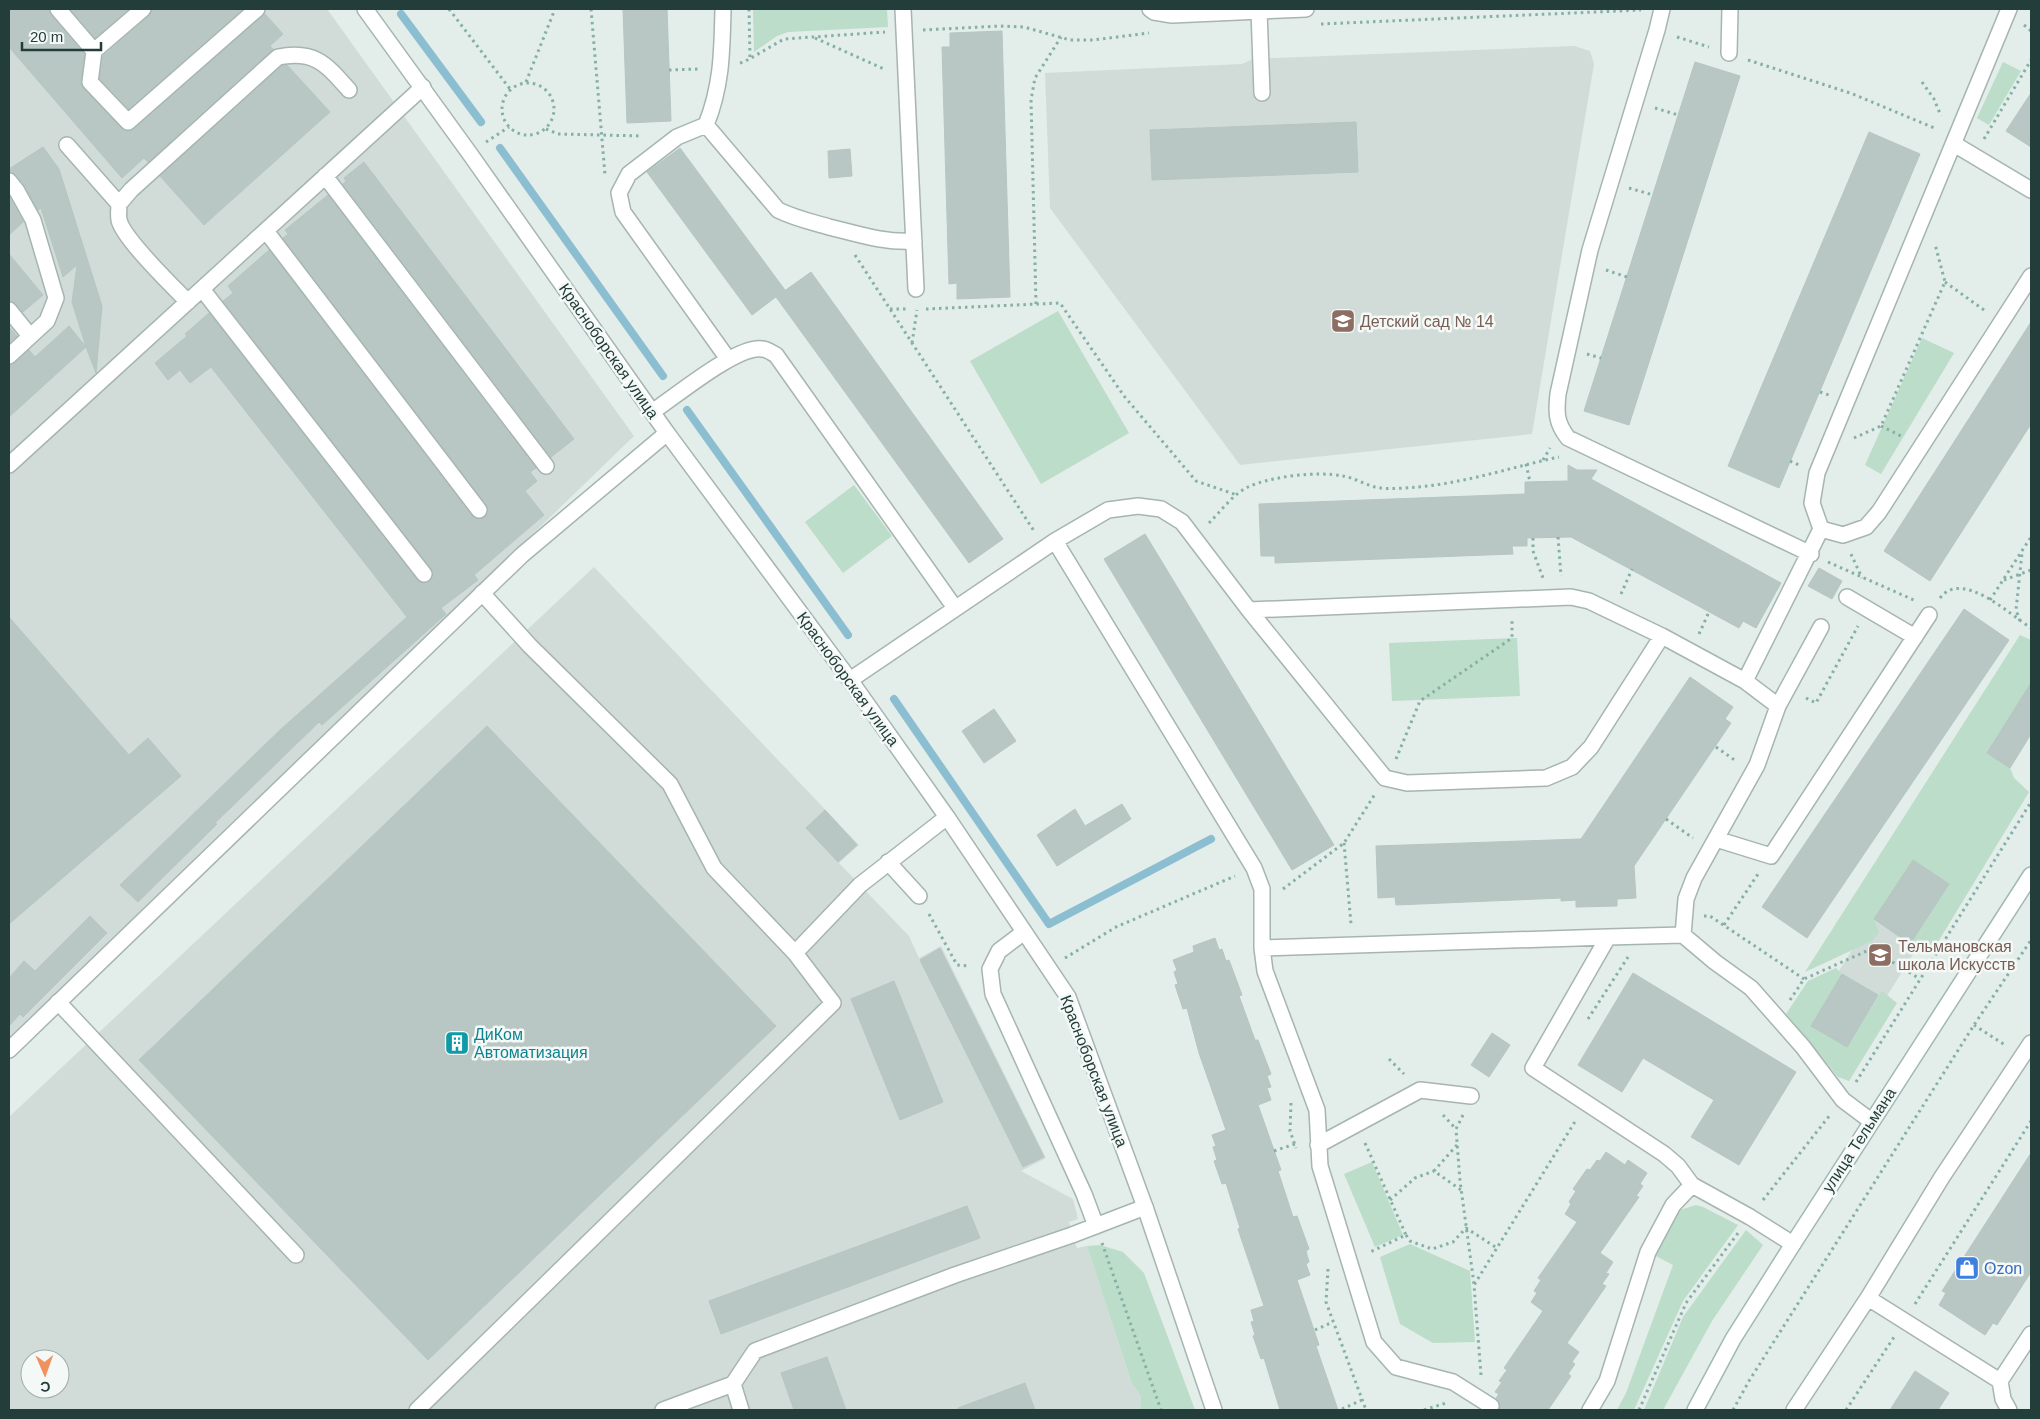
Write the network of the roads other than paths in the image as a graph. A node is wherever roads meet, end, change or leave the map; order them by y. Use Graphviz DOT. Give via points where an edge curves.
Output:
graph roads {
  1 [pos="58,9"];
  2 [pos="143,9"];
  3 [pos="257,9"];
  4 [pos="365,9"];
  5 [pos="723,9"];
  6 [pos="903,9"];
  7 [pos="1150,9"];
  8 [pos="1306,9"];
  9 [pos="1662,9"];
  10 [pos="1730,9"];
  11 [pos="2009,9"];
  12 [pos="1259,11"];
  13 [pos="94,51"];
  14 [pos="1729,53"];
  15 [pos="423,87"];
  16 [pos="349,90"];
  17 [pos="1262,92"];
  18 [pos="706,125"];
  19 [pos="1953,137"];
  20 [pos="68,145"];
  21 [pos="326,176"];
  22 [pos="9,181"];
  23 [pos="2031,190"];
  24 [pos="119,204"];
  25 [pos="266,231"];
  26 [pos="914,241"];
  27 [pos="2031,276"];
  28 [pos="202,289"];
  29 [pos="916,289"];
  30 [pos="188,302"];
  31 [pos="9,310"];
  32 [pos="30,336"];
  33 [pos="9,356"];
  34 [pos="728,359"];
  35 [pos="652,412"];
  36 [pos="667,433"];
  37 [pos="9,465"];
  38 [pos="546,466"];
  39 [pos="479,510"];
  40 [pos="1822,530"];
  41 [pos="1050,545"];
  42 [pos="1811,554"];
  43 [pos="424,574"];
  44 [pos="482,593"];
  45 [pos="1847,597"];
  46 [pos="955,608"];
  47 [pos="1249,610"];
  48 [pos="1931,612"];
  49 [pos="1821,627"];
  50 [pos="1662,636"];
  51 [pos="1915,637"];
  52 [pos="850,680"];
  53 [pos="1745,681"];
  54 [pos="1778,706"];
  55 [pos="947,817"];
  56 [pos="1713,844"];
  57 [pos="888,862"];
  58 [pos="2031,875"];
  59 [pos="919,896"];
  60 [pos="1024,932"];
  61 [pos="1683,934"];
  62 [pos="1608,937"];
  63 [pos="1262,948"];
  64 [pos="795,953"];
  65 [pos="58,1002"];
  66 [pos="2031,1043"];
  67 [pos="9,1050"];
  68 [pos="2027,1059"];
  69 [pos="1471,1096"];
  70 [pos="1871,1121"];
  71 [pos="1318,1145"];
  72 [pos="1692,1185"];
  73 [pos="1145,1207"];
  74 [pos="1096,1226"];
  75 [pos="1792,1244"];
  76 [pos="296,1255"];
  77 [pos="1868,1298"];
  78 [pos="2031,1334"];
  79 [pos="2000,1381"];
  80 [pos="733,1384"];
  81 [pos="1487,1404"];
  82 [pos="417,1410"];
  83 [pos="663,1410"];
  84 [pos="741,1410"];
  85 [pos="1214,1410"];
  86 [pos="1590,1410"];
  87 [pos="1695,1410"];
  88 [pos="1794,1410"];
  89 [pos="2009,1410"];
  1 -- 13 [label="street"];
  2 -- 13 [label="street"];
  3 -- 13 [label="street" via="128,122 90,82"];
  4 -- 15 [label="street, Красноборская улица"];
  5 -- 18 [label="street" via="721,66 715,102"];
  6 -- 26 [label="street"];
  7 -- 12 [label="street" via="1172,15"];
  8 -- 12 [label="street"];
  9 -- 42 [label="street" via="1590,250 1558,394 1556,408 1560,428 1568,438"];
  10 -- 14 [label="street"];
  11 -- 19 [label="street"];
  12 -- 17 [label="street"];
  15 -- 21 [label="street"];
  15 -- 35 [label="street, Красноборская улица"];
  16 -- 24 [label="street" via="331,69 313,58 296,54 278,58"];
  18 -- 26 [label="street" via="778,210 792,218 894,242"];
  18 -- 34 [label="street" via="677,137 628,174 619,193 623,212"];
  19 -- 23 [label="street" via="1974,156"];
  19 -- 40 [label="street" via="1926,212 1817,472 1812,503"];
  20 -- 24 [label="street"];
  21 -- 25 [label="street"];
  21 -- 38 [label="street"];
  22 -- 32 [label="street" via="33,220 56,298 47,321"];
  24 -- 30 [label="street" via="119,221 126,234"];
  25 -- 28 [label="street"];
  25 -- 39 [label="street"];
  26 -- 29 [label="street"];
  27 -- 40 [label="street" via="1880,512 1866,527 1843,535"];
  28 -- 30 [label="street"];
  28 -- 43 [label="street"];
  30 -- 37 [label="street"];
  31 -- 32 [label="street"];
  32 -- 33 [label="street"];
  34 -- 35 [label="street"];
  34 -- 46 [label="street" via="745,350 763,348 776,355"];
  35 -- 36 [label="street, Красноборская улица"];
  36 -- 44 [label="street" via="522,555"];
  36 -- 52 [label="street, Красноборская улица"];
  40 -- 42 [label="street"];
  41 -- 46 [label="street"];
  41 -- 47 [label="street" via="1108,510 1138,506 1161,509 1182,522"];
  41 -- 63 [label="street" via="1254,868 1262,889"];
  42 -- 53 [label="street"];
  44 -- 64 [label="street" via="530,646 670,784 714,868"];
  44 -- 65 [label="street"];
  45 -- 51 [label="street"];
  46 -- 52 [label="street"];
  47 -- 50 [label="street" via="1571,597 1589,601"];
  47 -- 50 [label="street" via="1385,778 1407,783 1546,778 1572,767 1592,747"];
  48 -- 51 [label="street"];
  49 -- 54 [label="street"];
  50 -- 53 [label="street"];
  51 -- 56 [label="street" via="1770,856"];
  52 -- 55 [label="street, Красноборская улица"];
  53 -- 54 [label="street"];
  54 -- 56 [label="street" via="1757,765"];
  55 -- 57 [label="street"];
  55 -- 60 [label="street, Красноборская улица"];
  56 -- 61 [label="street" via="1686,899"];
  57 -- 59 [label="street"];
  57 -- 64 [label="street" via="860,885"];
  58 -- 70 [label="street, улица Тельмана"];
  60 -- 73 [label="street, Красноборская улица" via="1068,997"];
  60 -- 74 [label="street" via="999,951 990,969 994,994"];
  61 -- 62 [label="street"];
  61 -- 70 [label="street" via="1751,988 1803,1047 1842,1100"];
  62 -- 63 [label="street"];
  62 -- 72 [label="street" via="1533,1068 1664,1154"];
  63 -- 71 [label="street" via="1265,971 1317,1110"];
  64 -- 82 [label="street" via="833,1003"];
  65 -- 67 [label="street"];
  65 -- 76 [label="street"];
  66 -- 68 [label="street"];
  68 -- 77 [label="street" via="1942,1177"];
  69 -- 71 [label="street" via="1420,1090"];
  70 -- 75 [label="street, улица Тельмана"];
  71 -- 81 [label="street" via="1320,1166 1374,1342 1396,1367 1453,1382"];
  72 -- 75 [label="street"];
  72 -- 86 [label="street" via="1673,1206 1648,1252 1607,1381"];
  73 -- 74 [label="street"];
  73 -- 85 [label="street, Красноборская улица"];
  74 -- 80 [label="street" via="955,1275 755,1351"];
  75 -- 87 [label="street, улица Тельмана" via="1733,1339"];
  77 -- 79 [label="street"];
  77 -- 88 [label="street"];
  78 -- 79 [label="street"];
  79 -- 89 [label="street" via="2002,1399"];
  80 -- 83 [label="street"];
  80 -- 84 [label="street"];
}
